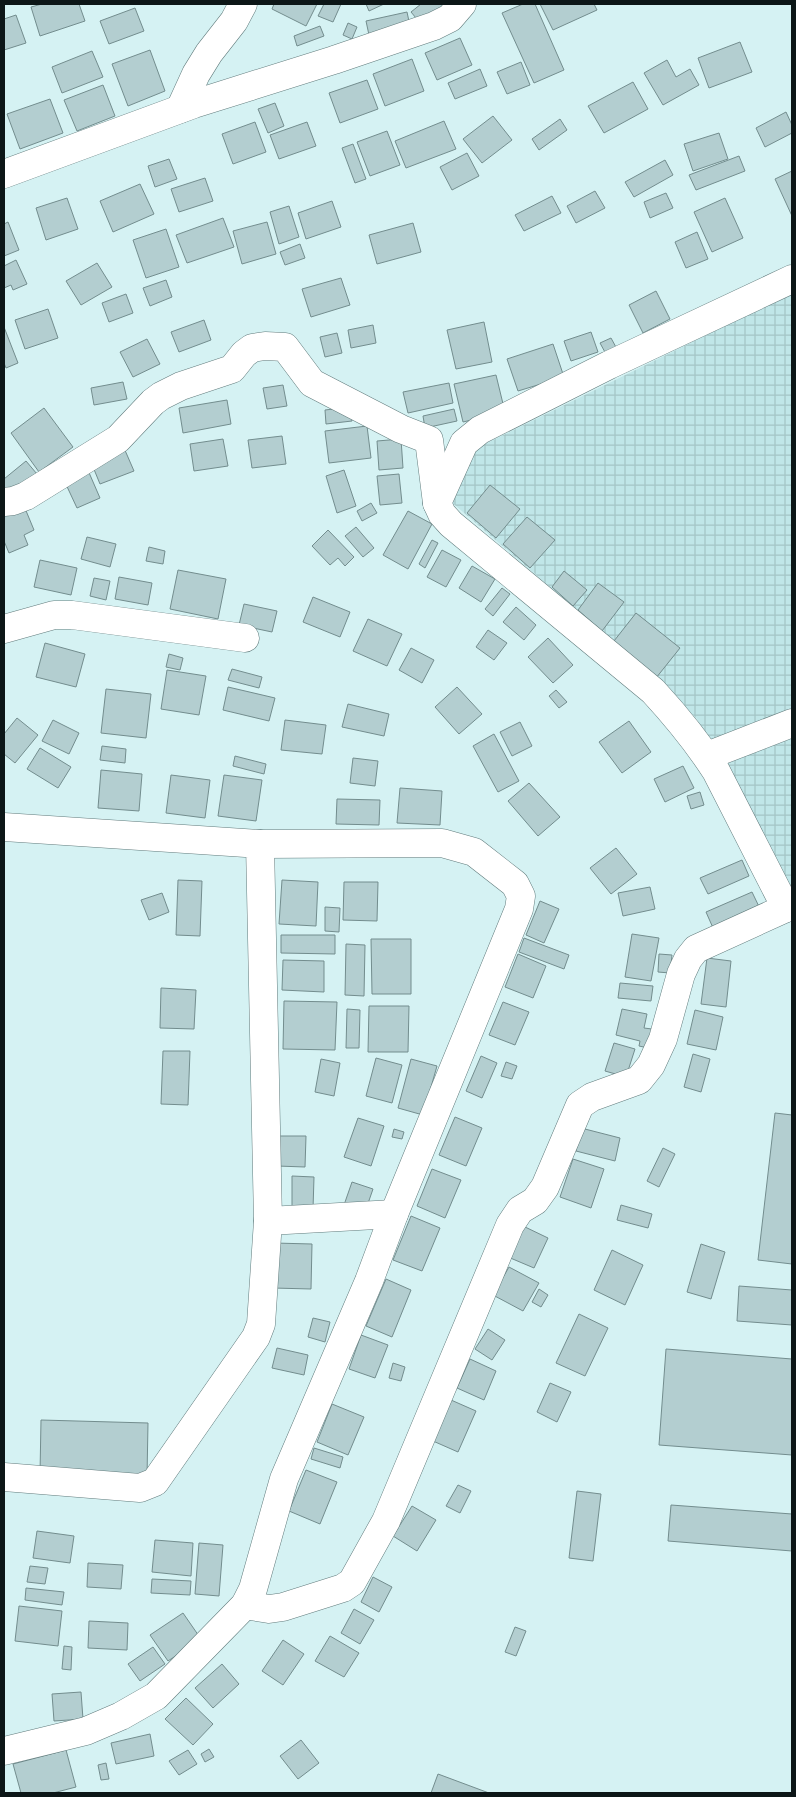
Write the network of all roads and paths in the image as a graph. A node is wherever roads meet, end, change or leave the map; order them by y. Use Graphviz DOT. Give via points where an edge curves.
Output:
graph roads {
  1 [pos="243,4"];
  2 [pos="462,4"];
  3 [pos="180,109"];
  4 [pos="4,174"];
  5 [pos="792,279"];
  6 [pos="429,440"];
  7 [pos="464,443"];
  8 [pos="4,502"];
  9 [pos="437,503"];
  10 [pos="4,629"];
  11 [pos="245,638"];
  12 [pos="792,723"];
  13 [pos="707,756"];
  14 [pos="4,826"];
  15 [pos="260,844"];
  16 [pos="789,905"];
  17 [pos="394,1214"];
  18 [pos="268,1221"];
  19 [pos="4,1477"];
  20 [pos="245,1604"];
  21 [pos="4,1751"];
  1 -- 3 [label="street" via="234,22 196,74"];
  2 -- 3 [label="street" via="450,18 434,26"];
  3 -- 4 [label="street"];
  5 -- 7 [label="street" via="600,370 480,430"];
  6 -- 7 [label="street"];
  6 -- 8 [label="street" via="312,383 285,347 265,346 252,348 232,369 162,396 118,439 26,496"];
  6 -- 9 [label="street"];
  7 -- 9 [label="street"];
  9 -- 13 [label="street" via="451,524 653,691"];
  10 -- 11 [label="street" via="54,615 72,615"];
  12 -- 13 [label="street"];
  13 -- 16 [label="street"];
  14 -- 15 [label="street"];
  15 -- 17 [label="street" via="442,843 474,852 514,884 521,896 519,909"];
  15 -- 18 [label="street"];
  16 -- 20 [label="street" via="696,950 681,974 663,1039 651,1065 639,1080 592,1097 580,1105 545,1187 535,1200 520,1210 510,1225 386,1521 352,1582 283,1607 269,1609"];
  17 -- 18 [label="street"];
  17 -- 20 [label="street" via="369,1281 284,1479 253,1589"];
  18 -- 19 [label="street" via="260,1324 256,1337 155,1482 140,1488"];
  20 -- 21 [label="street" via="156,1696 86,1731"];
}
